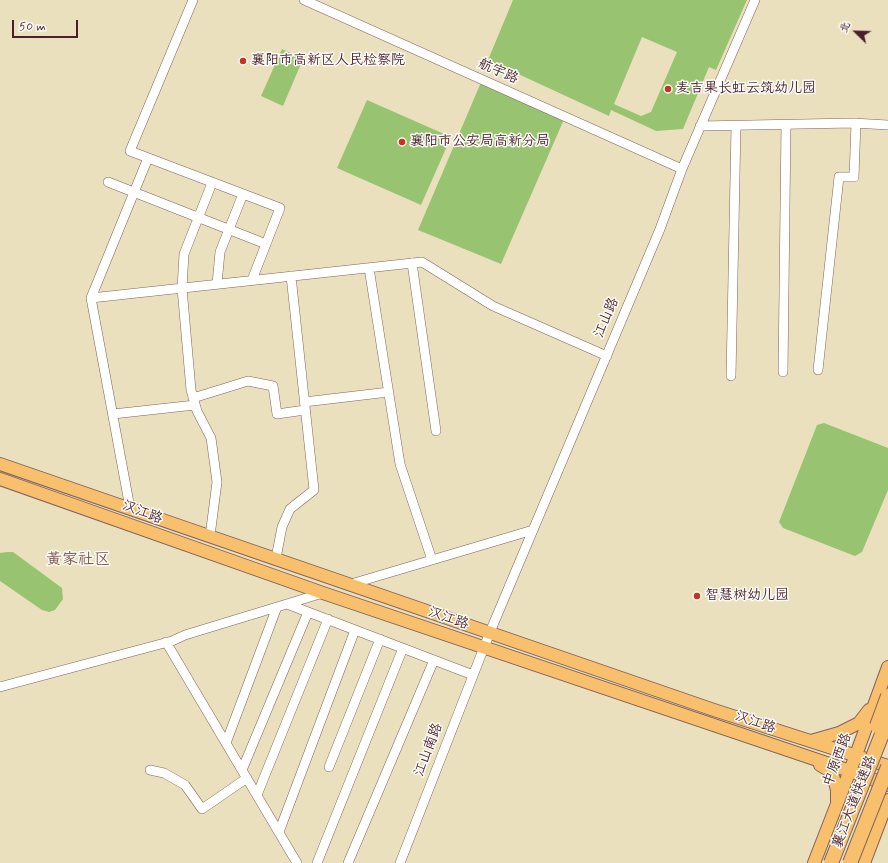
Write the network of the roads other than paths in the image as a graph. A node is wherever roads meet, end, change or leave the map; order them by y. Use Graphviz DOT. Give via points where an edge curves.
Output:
graph roads {
  1 [pos="194,0"];
  2 [pos="304,0"];
  3 [pos="755,0"];
  4 [pos="856,124"];
  5 [pos="786,125"];
  6 [pos="888,125"];
  7 [pos="700,126"];
  8 [pos="736,126"];
  9 [pos="148,158"];
  10 [pos="682,169"];
  11 [pos="108,182"];
  12 [pos="212,183"];
  13 [pos="133,192"];
  14 [pos="243,194"];
  15 [pos="198,217"];
  16 [pos="229,229"];
  17 [pos="266,244"];
  18 [pos="412,263"];
  19 [pos="369,268"];
  20 [pos="291,276"];
  21 [pos="252,280"];
  22 [pos="217,284"];
  23 [pos="182,288"];
  24 [pos="91,298"];
  25 [pos="607,356"];
  26 [pos="818,370"];
  27 [pos="783,372"];
  28 [pos="731,376"];
  29 [pos="389,392"];
  30 [pos="194,402"];
  31 [pos="305,406"];
  32 [pos="112,414"];
  33 [pos="436,431"];
  34 [pos="0,464"];
  35 [pos="0,479"];
  36 [pos="130,508"];
  37 [pos="533,530"];
  38 [pos="210,536"];
  39 [pos="276,558"];
  40 [pos="432,560"];
  41 [pos="351,584"];
  42 [pos="323,593"];
  43 [pos="287,604"];
  44 [pos="277,607"];
  45 [pos="308,612"];
  46 [pos="328,619"];
  47 [pos="355,630"];
  48 [pos="490,632"];
  49 [pos="380,639"];
  50 [pos="166,642"];
  51 [pos="484,647"];
  52 [pos="403,648"];
  53 [pos="434,660"];
  54 [pos="888,667"];
  55 [pos="474,675"];
  56 [pos="0,687"];
  57 [pos="888,696"];
  58 [pos="875,703"];
  59 [pos="888,719"];
  60 [pos="811,741"];
  61 [pos="226,743"];
  62 [pos="856,755"];
  63 [pos="807,757"];
  64 [pos="888,766"];
  65 [pos="329,767"];
  66 [pos="150,770"];
  67 [pos="242,770"];
  68 [pos="850,771"];
  69 [pos="247,778"];
  70 [pos="888,785"];
  71 [pos="257,795"];
  72 [pos="888,800"];
  73 [pos="837,804"];
  74 [pos="884,820"];
  75 [pos="279,832"];
  76 [pos="842,835"];
  77 [pos="858,841"];
  78 [pos="297,863"];
  79 [pos="317,863"];
  80 [pos="348,863"];
  81 [pos="400,863"];
  82 [pos="814,863"];
  83 [pos="831,863"];
  84 [pos="850,863"];
  85 [pos="864,863"];
  1 -- 9 [label="street" via="130,151"];
  2 -- 10 [label="street, 航宇路"];
  3 -- 7 [label="street, 江山路"];
  4 -- 5 [label="street"];
  4 -- 6 [label="street"];
  4 -- 26 [label="street" via="854,177 839,177"];
  5 -- 8 [label="street"];
  5 -- 27 [label="street"];
  7 -- 8 [label="street"];
  7 -- 10 [label="street, 江山路"];
  8 -- 28 [label="street"];
  9 -- 12 [label="street"];
  9 -- 13 [label="street"];
  10 -- 25 [label="street, 江山路"];
  11 -- 13 [label="street"];
  12 -- 14 [label="street"];
  12 -- 15 [label="street"];
  13 -- 15 [label="street"];
  13 -- 24 [label="street"];
  14 -- 16 [label="street"];
  14 -- 17 [label="street" via="280,208"];
  15 -- 16 [label="street"];
  15 -- 23 [label="street" via="184,254"];
  16 -- 17 [label="street"];
  16 -- 22 [label="street" via="220,252"];
  17 -- 21 [label="street"];
  18 -- 19 [label="street"];
  18 -- 25 [label="street" via="422,262 493,306"];
  18 -- 33 [label="street"];
  19 -- 20 [label="street"];
  19 -- 29 [label="street"];
  20 -- 21 [label="street"];
  20 -- 31 [label="street"];
  21 -- 22 [label="street"];
  22 -- 23 [label="street"];
  23 -- 24 [label="street"];
  23 -- 30 [label="street"];
  24 -- 32 [label="street"];
  25 -- 37 [label="street, 江山路"];
  29 -- 31 [label="street"];
  29 -- 40 [label="street" via="400,464"];
  30 -- 31 [label="street" via="248,381 273,386 277,414"];
  30 -- 32 [label="street"];
  30 -- 38 [label="street" via="211,438 217,482"];
  31 -- 39 [label="street" via="314,490 290,509 282,527"];
  32 -- 36 [label="street"];
  34 -- 36 [label="main road, 汉江路"];
  35 -- 42 [label="main road, 汉江路"];
  36 -- 38 [label="main road, 汉江路"];
  37 -- 40 [label="street"];
  37 -- 48 [label="street, 江山路"];
  38 -- 39 [label="main road, 汉江路"];
  39 -- 41 [label="main road, 汉江路"];
  40 -- 41 [label="street"];
  41 -- 48 [label="main road, 汉江路"];
  42 -- 43 [label="street"];
  42 -- 51 [label="main road, 汉江路"];
  43 -- 44 [label="street"];
  43 -- 45 [label="street"];
  44 -- 50 [label="street"];
  44 -- 61 [label="street"];
  45 -- 46 [label="street"];
  45 -- 67 [label="street"];
  46 -- 47 [label="street"];
  46 -- 71 [label="street"];
  47 -- 49 [label="street"];
  47 -- 75 [label="street"];
  48 -- 51 [label="street, 江山路"];
  48 -- 60 [label="main road, 汉江路"];
  49 -- 52 [label="street"];
  49 -- 65 [label="street"];
  50 -- 56 [label="street"];
  50 -- 61 [label="street"];
  51 -- 55 [label="street, 江山南路"];
  51 -- 63 [label="main road, 汉江路"];
  52 -- 53 [label="street"];
  52 -- 79 [label="street"];
  53 -- 55 [label="street"];
  53 -- 80 [label="street"];
  54 -- 58 [label="main road, 中原西路"];
  55 -- 81 [label="street, 江山南路"];
  57 -- 76 [label="highway, bridge" via="849,799"];
  58 -- 60 [label="main road" via="859,723 839,733"];
  58 -- 62 [label="main road, 中原西路"];
  59 -- 76 [label="highway, 襄江大道快速路, bridge"];
  60 -- 62 [label="main road, 汉江路"];
  61 -- 67 [label="street"];
  62 -- 64 [label="main road, 汉江路"];
  62 -- 68 [label="main road, 中原西路"];
  63 -- 68 [label="main road, 汉江路"];
  63 -- 73 [label="main road" via="832,772 837,790"];
  64 -- 77 [label="highway, 襄江大道快速路, bridge"];
  66 -- 69 [label="street" via="164,773 185,785 202,808"];
  67 -- 69 [label="street"];
  68 -- 70 [label="main road, 汉江路"];
  68 -- 73 [label="main road, 中原西路"];
  69 -- 71 [label="street"];
  70 -- 77 [label="highway, bridge" via="878,811"];
  71 -- 75 [label="street"];
  72 -- 74 [label="main road"];
  73 -- 82 [label="main road, 中原西路"];
  74 -- 85 [label="main road"];
  75 -- 78 [label="street"];
  76 -- 83 [label="highway, 襄江大道快速路, bridge"];
  77 -- 84 [label="highway, 襄江大道快速路, bridge"];
}
